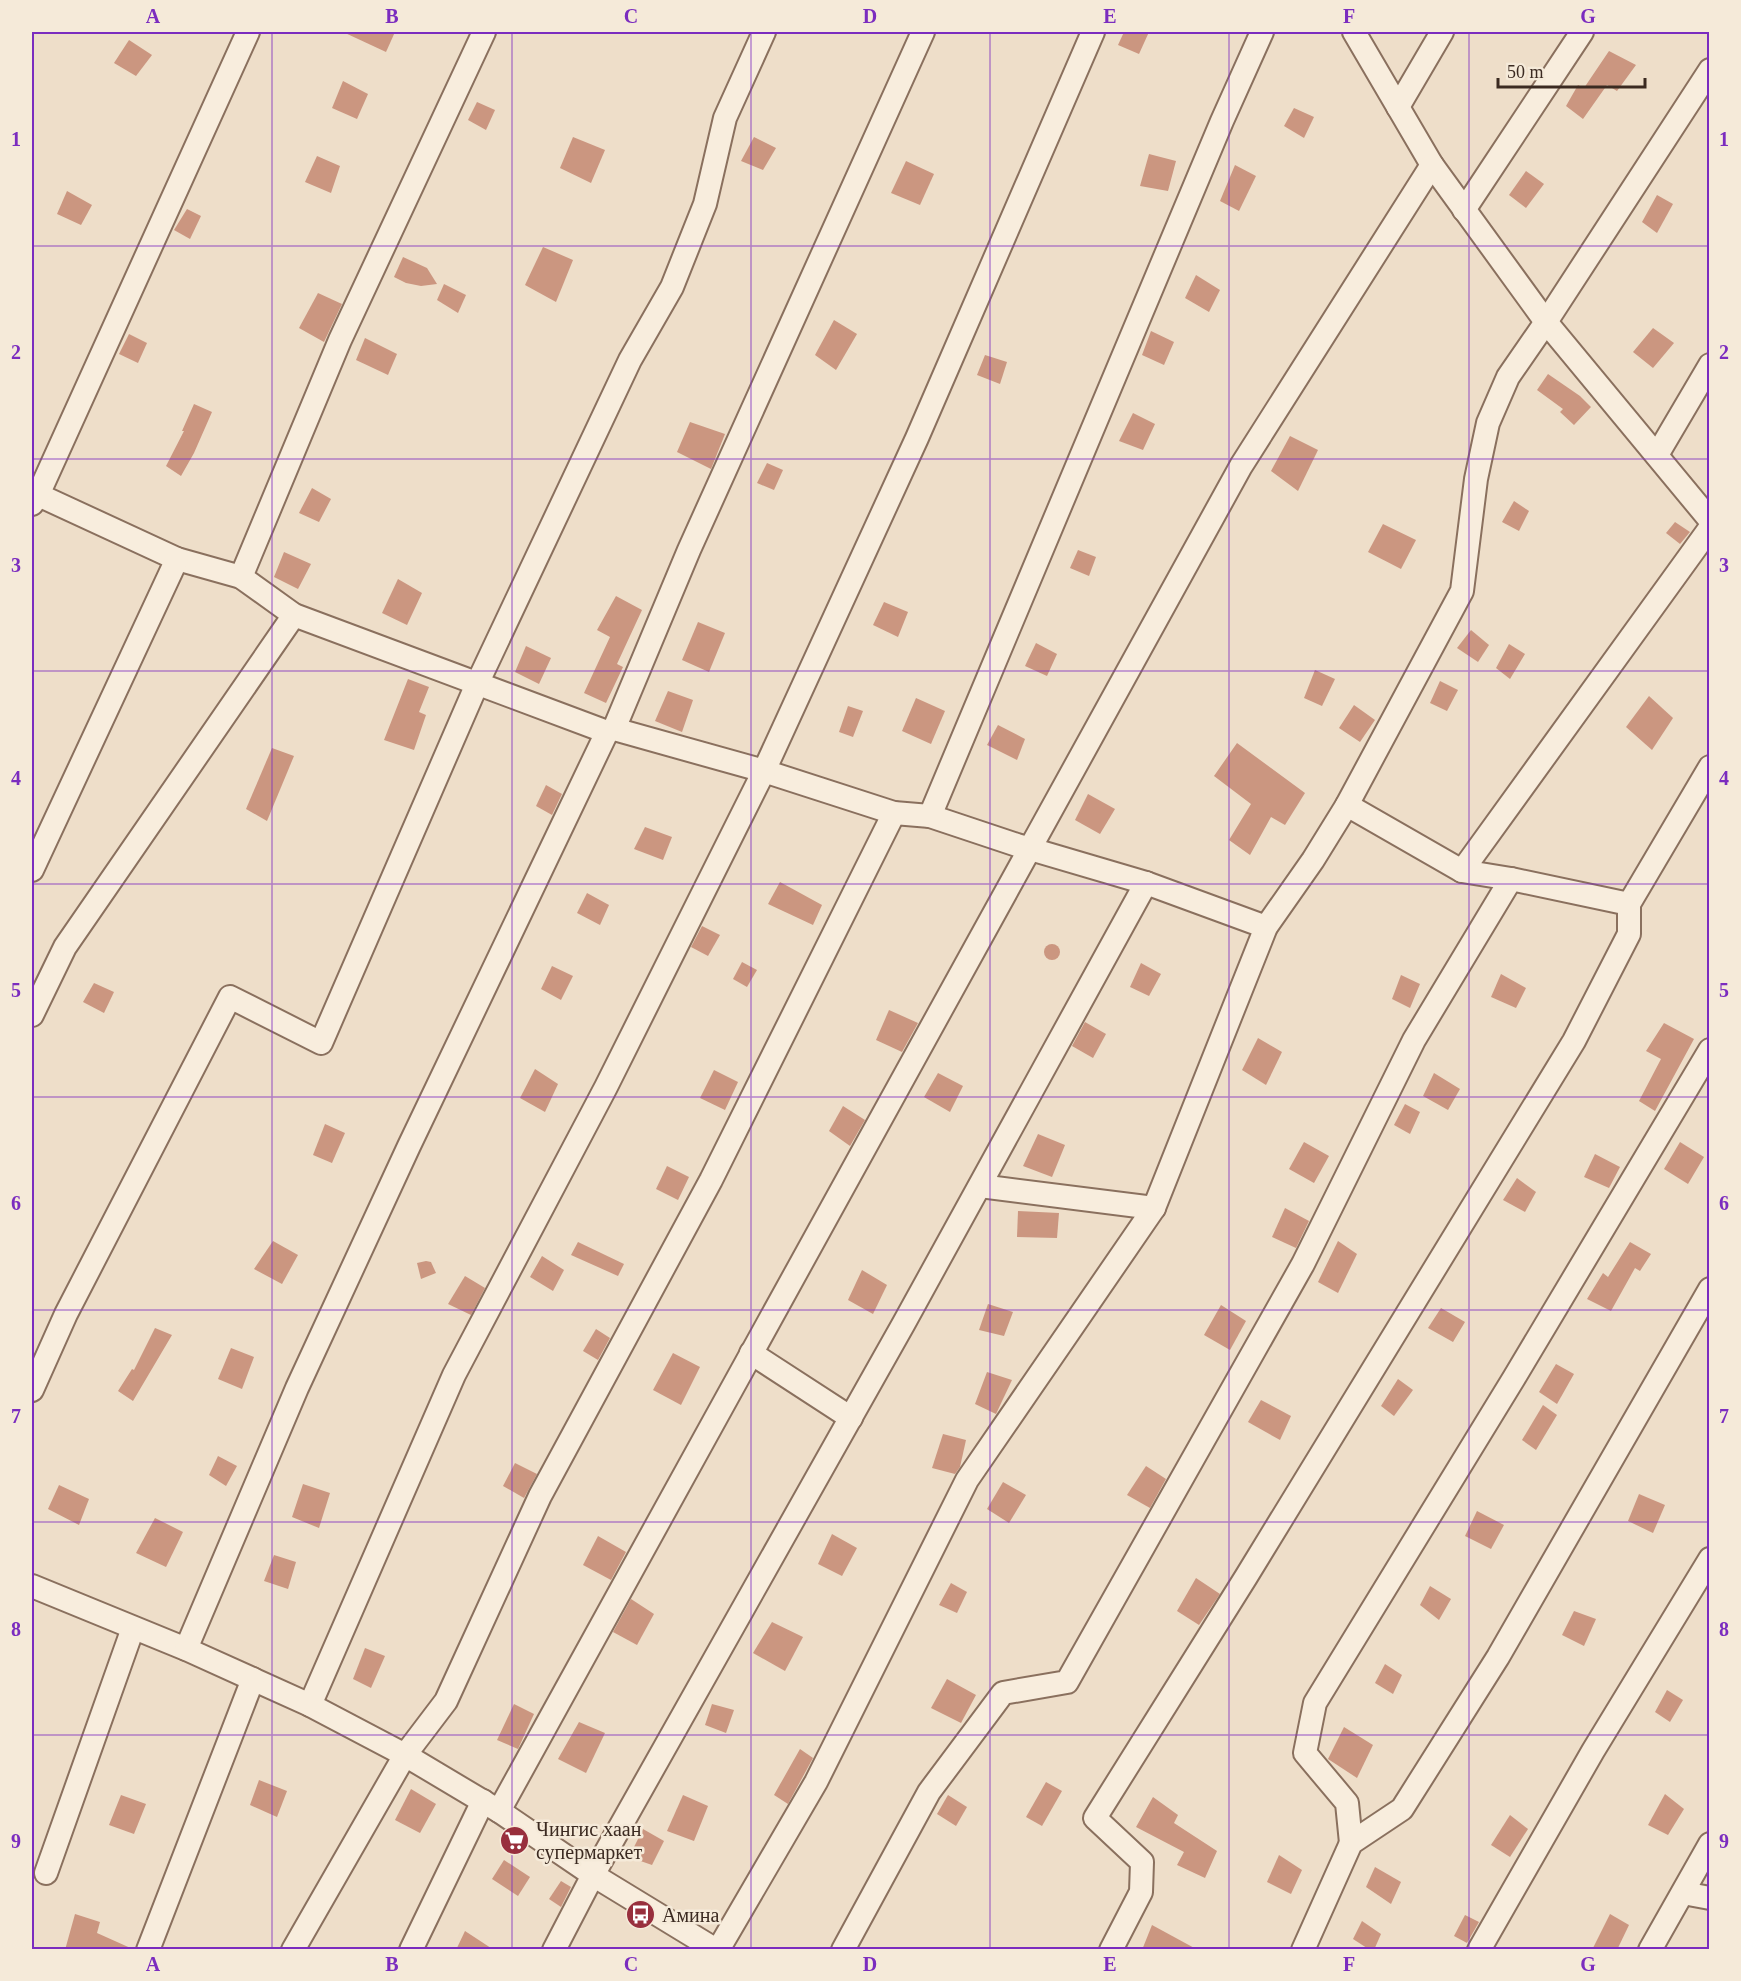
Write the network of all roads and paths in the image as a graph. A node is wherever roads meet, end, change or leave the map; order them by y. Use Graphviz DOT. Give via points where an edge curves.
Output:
graph roads {
  1 [pos="248,32"];
  2 [pos="484,32"];
  3 [pos="764,32"];
  4 [pos="923,32"];
  5 [pos="1093,32"];
  6 [pos="1262,32"];
  7 [pos="1354,32"];
  8 [pos="1442,32"];
  9 [pos="1582,32"];
  10 [pos="1710,70"];
  11 [pos="1398,107"];
  12 [pos="1432,165"];
  13 [pos="1464,210"];
  14 [pos="1546,322"];
  15 [pos="1710,365"];
  16 [pos="1657,455"];
  17 [pos="34,497"];
  18 [pos="1710,520"];
  19 [pos="1710,528"];
  20 [pos="177,559"];
  21 [pos="241,577"];
  22 [pos="294,615"];
  23 [pos="477,684"];
  24 [pos="611,730"];
  25 [pos="1710,767"];
  26 [pos="764,771"];
  27 [pos="1347,805"];
  28 [pos="894,813"];
  29 [pos="930,816"];
  30 [pos="1029,848"];
  31 [pos="32,870"];
  32 [pos="1462,871"];
  33 [pos="1511,879"];
  34 [pos="1146,883"];
  35 [pos="1629,904"];
  36 [pos="1266,927"];
  37 [pos="32,1015"];
  38 [pos="1710,1050"];
  39 [pos="980,1186"];
  40 [pos="1154,1208"];
  41 [pos="1710,1288"];
  42 [pos="751,1353"];
  43 [pos="32,1390"];
  44 [pos="850,1418"];
  45 [pos="1710,1560"];
  46 [pos="32,1586"];
  47 [pos="133,1628"];
  48 [pos="186,1649"];
  49 [pos="253,1679"];
  50 [pos="310,1705"];
  51 [pos="405,1755"];
  52 [pos="491,1806"];
  53 [pos="1351,1844"];
  54 [pos="1710,1844"];
  55 [pos="46,1873"];
  56 [pos="592,1875"];
  57 [pos="1683,1893"];
  58 [pos="1710,1898"];
  59 [pos="148,1950"];
  60 [pos="292,1950"];
  61 [pos="411,1950"];
  62 [pos="554,1950"];
  63 [pos="717,1950"];
  64 [pos="843,1950"];
  65 [pos="1111,1950"];
  66 [pos="1304,1950"];
  67 [pos="1479,1950"];
  68 [pos="1650,1950"];
  1 -- 17 [label="street"];
  2 -- 21 [label="street" via="340,340"];
  3 -- 23 [label="street" via="725,118 705,204 672,287 630,360"];
  4 -- 24 [label="street"];
  5 -- 26 [label="street" via="916,438"];
  6 -- 29 [label="street"];
  7 -- 11 [label="street"];
  8 -- 11 [label="street"];
  9 -- 13 [label="street"];
  10 -- 14 [label="street"];
  11 -- 12 [label="street"];
  12 -- 13 [label="street"];
  12 -- 30 [label="street" via="1241,466"];
  13 -- 14 [label="street"];
  14 -- 16 [label="street"];
  14 -- 27 [label="street" via="1508,377 1488,423 1476,479 1462,591"];
  15 -- 16 [label="street"];
  16 -- 18 [label="street"];
  17 -- 20 [label="street"];
  19 -- 32 [label="street"];
  20 -- 21 [label="street"];
  20 -- 31 [label="street"];
  21 -- 22 [label="street"];
  22 -- 23 [label="street"];
  22 -- 37 [label="street" via="64,946"];
  23 -- 24 [label="street"];
  23 -- 43 [label="street" via="321,1043 230,997 66,1314"];
  24 -- 26 [label="street"];
  24 -- 48 [label="street" via="302,1377"];
  25 -- 35 [label="street"];
  26 -- 28 [label="street"];
  26 -- 50 [label="street" via="606,1087 453,1375"];
  27 -- 32 [label="street"];
  27 -- 36 [label="street"];
  28 -- 29 [label="street"];
  28 -- 51 [label="street" via="711,1180 540,1496 446,1701"];
  29 -- 30 [label="street"];
  30 -- 34 [label="street"];
  30 -- 42 [label="street"];
  32 -- 33 [label="street"];
  33 -- 35 [label="street"];
  33 -- 64 [label="street" via="1414,1040 1303,1264 1067,1682 1003,1693 929,1792"];
  34 -- 36 [label="street"];
  34 -- 39 [label="street"];
  35 -- 65 [label="street" via="1629,934 1574,1041 1095,1818 1142,1862 1141,1892"];
  36 -- 40 [label="street"];
  38 -- 53 [label="street" via="1315,1704 1305,1753 1347,1803"];
  39 -- 40 [label="street"];
  39 -- 44 [label="street"];
  40 -- 63 [label="street" via="967,1480 816,1782"];
  41 -- 53 [label="street" via="1498,1657 1402,1809"];
  42 -- 44 [label="street"];
  42 -- 52 [label="street"];
  44 -- 56 [label="street"];
  45 -- 67 [label="street" via="1593,1751"];
  46 -- 47 [label="street"];
  47 -- 48 [label="street"];
  47 -- 55 [label="street"];
  48 -- 49 [label="street"];
  49 -- 50 [label="street"];
  49 -- 59 [label="street"];
  50 -- 51 [label="street"];
  51 -- 52 [label="street"];
  51 -- 60 [label="street"];
  52 -- 56 [label="street"];
  52 -- 61 [label="street"];
  53 -- 66 [label="street"];
  54 -- 57 [label="street"];
  56 -- 62 [label="street"];
  56 -- 63 [label="street"];
  57 -- 58 [label="street"];
  57 -- 68 [label="street"];
}
